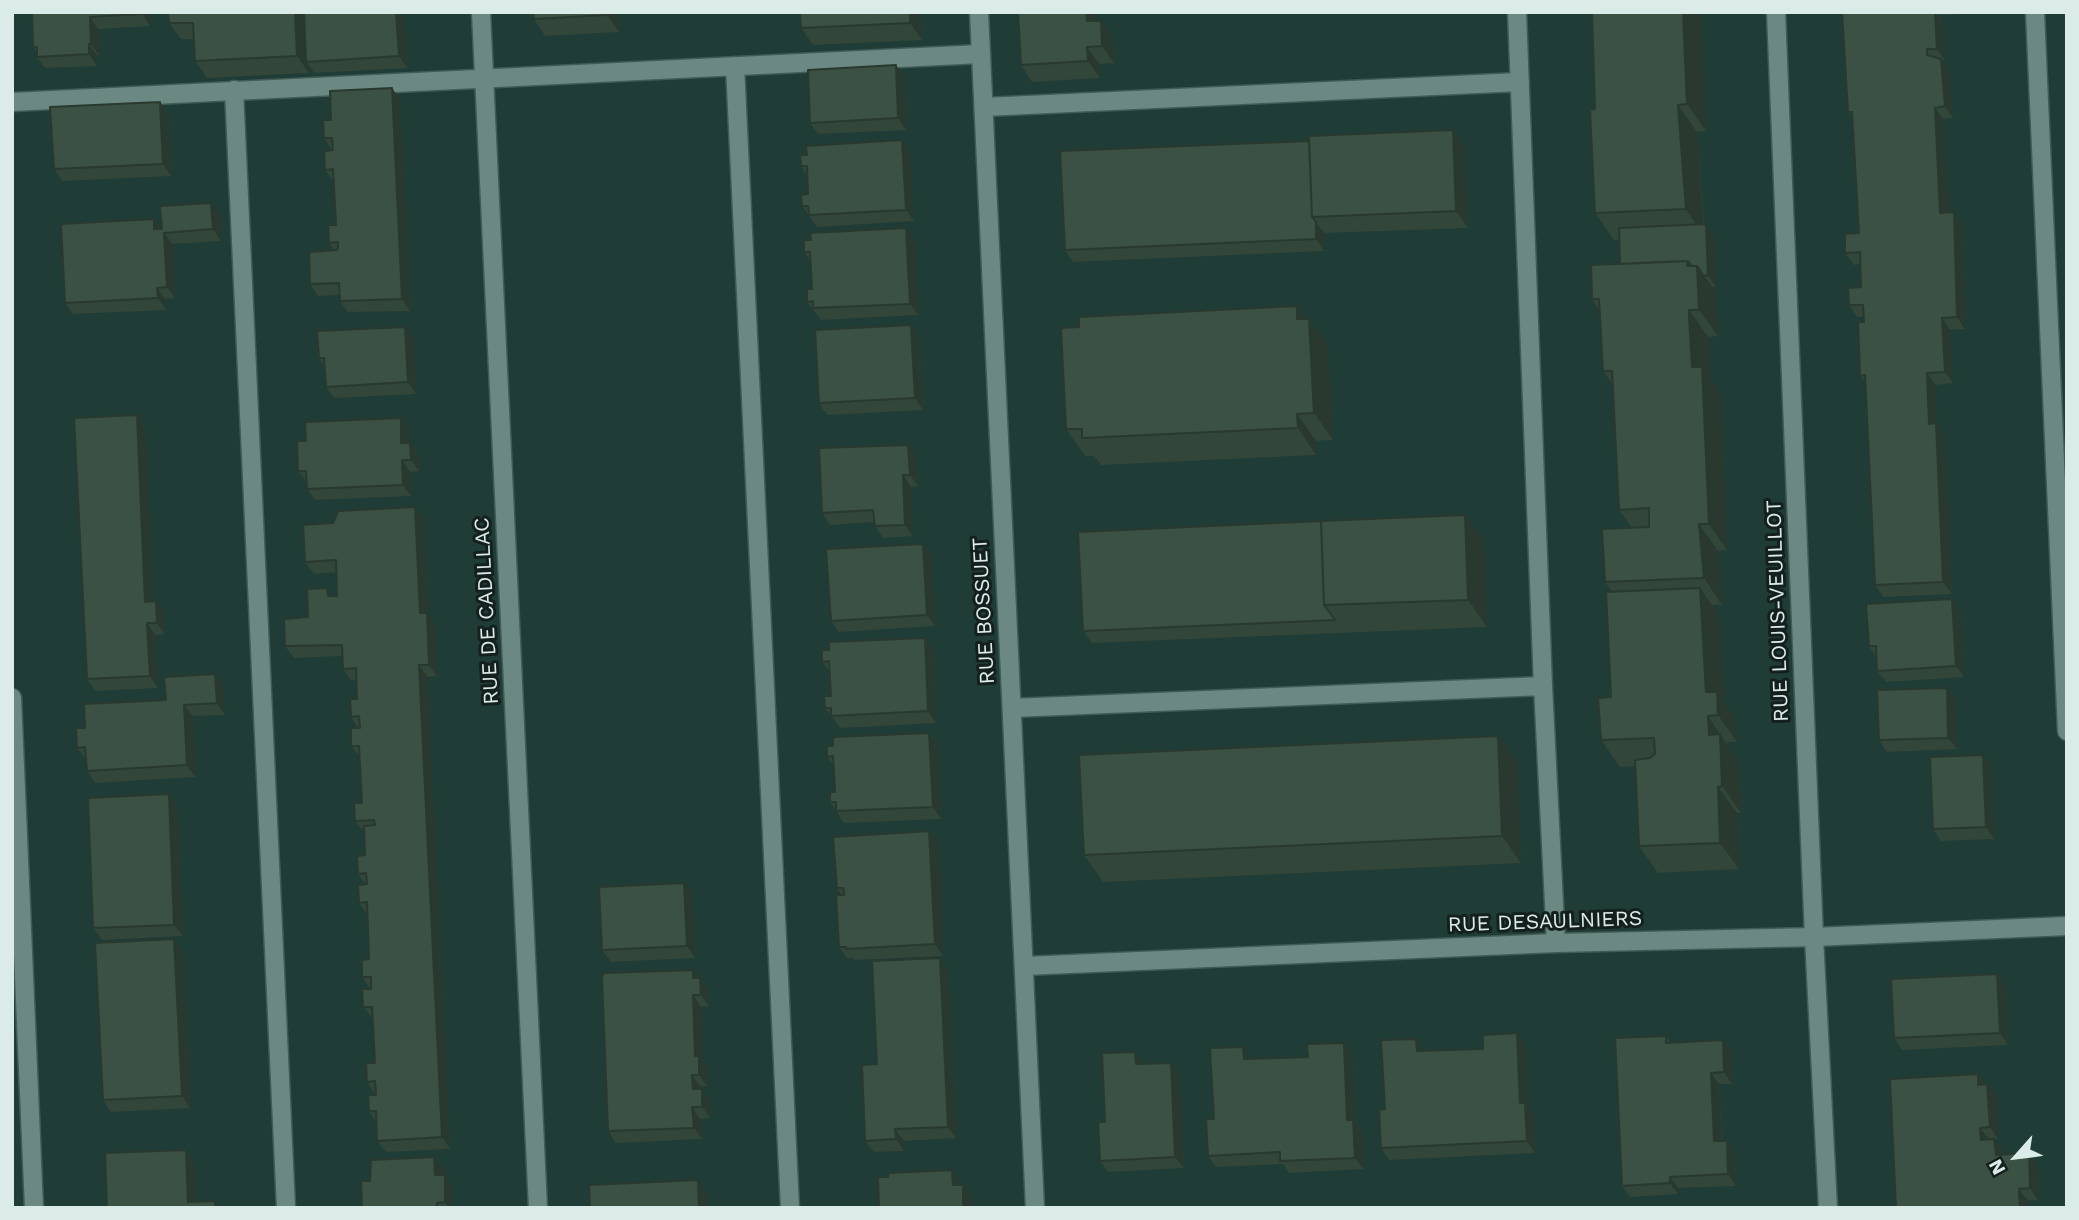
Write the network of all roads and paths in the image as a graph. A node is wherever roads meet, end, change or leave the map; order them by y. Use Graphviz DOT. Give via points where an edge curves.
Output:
graph roads {
  1 [pos="481,12"];
  2 [pos="979,12"];
  3 [pos="1517,12"];
  4 [pos="1776,12"];
  5 [pos="2035,12"];
  6 [pos="981,54"];
  7 [pos="735,66"];
  8 [pos="485,79"];
  9 [pos="1520,82"];
  10 [pos="234,90"];
  11 [pos="12,102"];
  12 [pos="984,107"];
  13 [pos="1543,686"];
  14 [pos="12,698"];
  15 [pos="1012,708"];
  16 [pos="2067,731"];
  17 [pos="2067,926"];
  18 [pos="1814,937"];
  19 [pos="1556,943"];
  20 [pos="1024,966"];
  21 [pos="34,1208"];
  22 [pos="286,1208"];
  23 [pos="538,1208"];
  24 [pos="790,1208"];
  25 [pos="1035,1208"];
  26 [pos="1828,1208"];
  1 -- 8 [label="street, RUE DE CADILLAC"];
  2 -- 6 [label="street, RUE BOSSUET"];
  3 -- 9 [label="street"];
  4 -- 18 [label="street, RUE LOUIS-VEUILLOT"];
  5 -- 16 [label="street"];
  6 -- 7 [label="street"];
  6 -- 12 [label="street, RUE BOSSUET"];
  7 -- 8 [label="street"];
  7 -- 24 [label="street"];
  8 -- 10 [label="street"];
  8 -- 23 [label="street, RUE DE CADILLAC"];
  9 -- 12 [label="street"];
  9 -- 13 [label="street"];
  10 -- 11 [label="street"];
  10 -- 22 [label="street"];
  12 -- 15 [label="street, RUE BOSSUET"];
  13 -- 15 [label="street"];
  13 -- 19 [label="street"];
  14 -- 21 [label="street"];
  15 -- 20 [label="street, RUE BOSSUET"];
  17 -- 18 [label="street, RUE DESAULNIERS"];
  18 -- 19 [label="street, RUE DESAULNIERS"];
  18 -- 26 [label="street, RUE LOUIS-VEUILLOT"];
  19 -- 20 [label="street, RUE DESAULNIERS"];
  20 -- 25 [label="street, RUE BOSSUET"];
}
